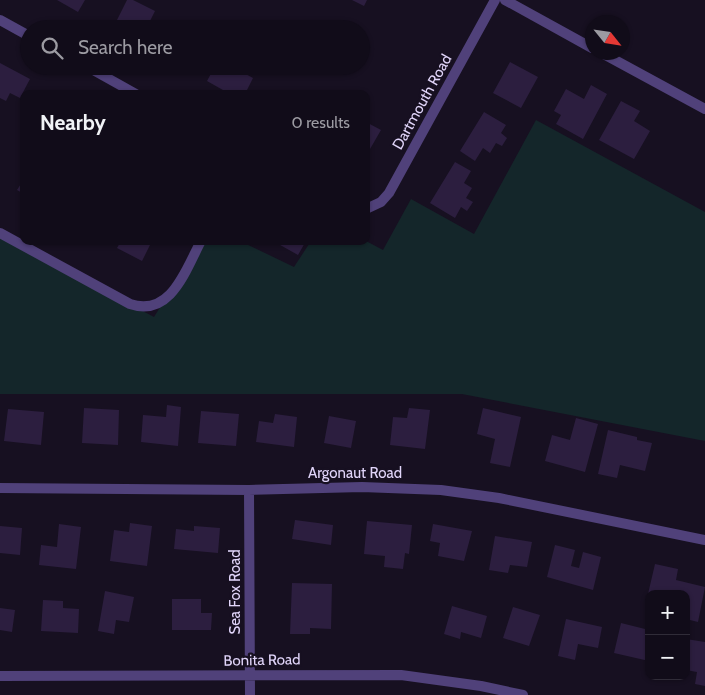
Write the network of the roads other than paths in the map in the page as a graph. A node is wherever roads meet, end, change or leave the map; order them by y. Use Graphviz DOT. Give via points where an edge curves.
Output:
graph roads {
  1 [pos="495,0"];
  2 [pos="505,0"];
  3 [pos="0,20"];
  4 [pos="20,31"];
  5 [pos="585,44"];
  6 [pos="615,60"];
  7 [pos="102,75"];
  8 [pos="129,90"];
  9 [pos="705,109"];
  10 [pos="370,207"];
  11 [pos="0,234"];
  12 [pos="20,245"];
  13 [pos="20,245"];
  14 [pos="199,245"];
  15 [pos="0,488"];
  16 [pos="249,490"];
  17 [pos="705,540"];
  18 [pos="249,675"];
  19 [pos="0,676"];
  20 [pos="250,695"];
  21 [pos="523,695"];
  1 -- 10 [label="street, Dartmouth Road" via="389,193"];
  2 -- 5 [label="street"];
  3 -- 4 [label="street"];
  6 -- 9 [label="street"];
  7 -- 8 [label="street"];
  11 -- 12 [label="street"];
  13 -- 14 [label="street" via="130,304 147,307 169,298"];
  15 -- 16 [label="street, Argonaut Road"];
  16 -- 17 [label="street, Argonaut Road" via="362,487 441,490 499,498"];
  16 -- 18 [label="street, Sea Fox Road"];
  18 -- 19 [label="street, Bonita Road"];
  18 -- 20 [label="street, Sea Fox Road"];
  18 -- 21 [label="street, Bonita Road" via="401,675 473,684"];
}
